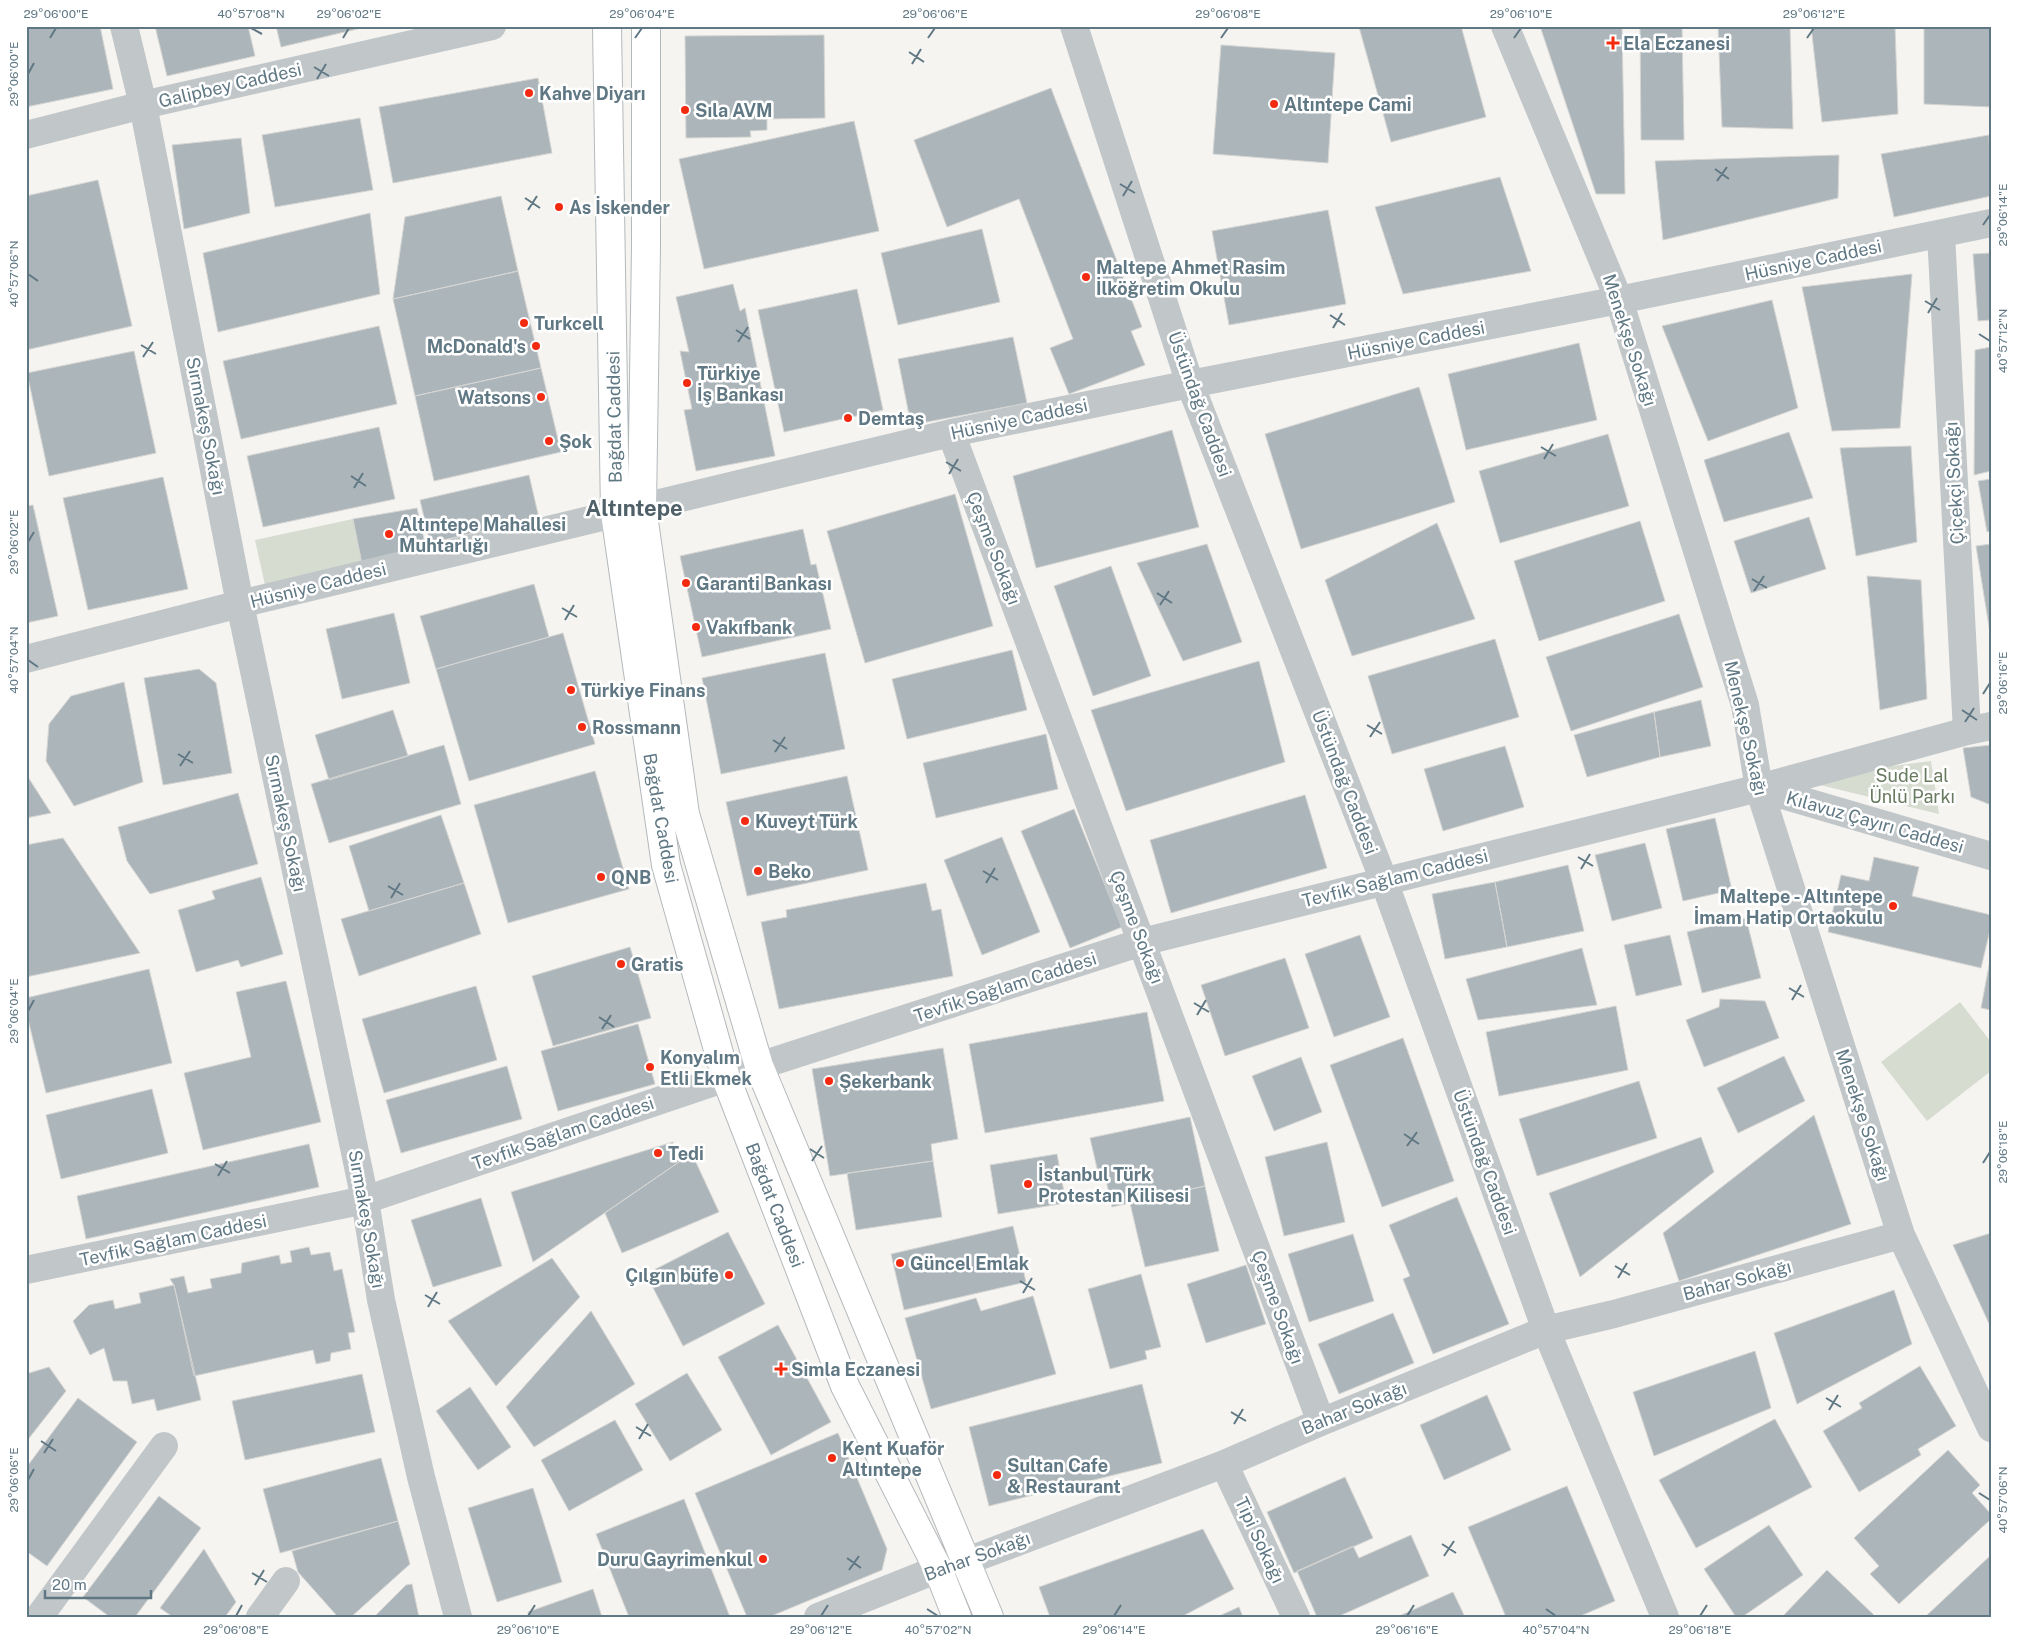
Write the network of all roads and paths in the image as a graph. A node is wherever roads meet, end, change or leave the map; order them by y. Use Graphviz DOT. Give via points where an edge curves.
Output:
graph roads {
  1 [pos="124,26"];
  2 [pos="492,26"];
  3 [pos="607,26"];
  4 [pos="646,26"];
  5 [pos="1074,26"];
  6 [pos="1505,26"];
  7 [pos="408,36"];
  8 [pos="143,105"];
  9 [pos="26,135"];
  10 [pos="1991,223"];
  11 [pos="1941,234"];
  12 [pos="1620,300"];
  13 [pos="1190,384"];
  14 [pos="951,434"];
  15 [pos="642,508"];
  16 [pos="615,513"];
  17 [pos="240,604"];
  18 [pos="26,659"];
  19 [pos="1979,729"];
  20 [pos="1759,788"];
  21 [pos="1991,856"];
  22 [pos="1384,880"];
  23 [pos="1142,942"];
  24 [pos="759,1066"];
  25 [pos="726,1078"];
  26 [pos="365,1200"];
  27 [pos="1902,1235"];
  28 [pos="28,1263"];
  29 [pos="1546,1330"];
  30 [pos="1321,1422"];
  31 [pos="1991,1428"];
  32 [pos="164,1446"];
  33 [pos="1224,1464"];
  34 [pos="967,1561"];
  35 [pos="938,1569"];
  36 [pos="286,1581"];
  37 [pos="39,1617"];
  38 [pos="260,1617"];
  39 [pos="458,1617"];
  40 [pos="818,1617"];
  41 [pos="957,1617"];
  42 [pos="989,1617"];
  43 [pos="1296,1617"];
  44 [pos="1665,1617"];
  1 -- 8 [label="street, Sırmakeş Sokağı"];
  2 -- 7 [label="street, Galipbey Caddesi"];
  3 -- 16 [label="main road, Bağdat Caddesi"];
  4 -- 15 [label="main road, Bağdat Caddesi"];
  5 -- 13 [label="street, Üstündağ Caddesi"];
  6 -- 12 [label="street, Menekşe Sokağı"];
  7 -- 8 [label="street, Galipbey Caddesi"];
  8 -- 9 [label="street, Galipbey Caddesi"];
  8 -- 17 [label="street, Sırmakeş Sokağı"];
  10 -- 11 [label="street, Hüsniye Caddesi"];
  11 -- 12 [label="street, Hüsniye Caddesi"];
  11 -- 19 [label="street, Çiçekçi Sokağı"];
  12 -- 13 [label="street, Hüsniye Caddesi"];
  12 -- 20 [label="street, Menekşe Sokağı" via="1745,705"];
  13 -- 14 [label="street, Hüsniye Caddesi"];
  13 -- 22 [label="street, Üstündağ Caddesi"];
  14 -- 15 [label="street, Hüsniye Caddesi"];
  14 -- 23 [label="street, Çeşme Sokağı"];
  15 -- 16 [label="street, Hüsniye Caddesi"];
  15 -- 24 [label="main road, Bağdat Caddesi" via="685,814"];
  16 -- 17 [label="street, Hüsniye Caddesi"];
  16 -- 25 [label="main road, Bağdat Caddesi" via="666,865"];
  17 -- 18 [label="street, Hüsniye Caddesi"];
  17 -- 26 [label="street, Sırmakeş Sokağı"];
  19 -- 20 [label="street, Tevfik Sağlam Caddesi"];
  20 -- 21 [label="street, Kılavuz Çayırı Caddesi"];
  20 -- 22 [label="street, Tevfik Sağlam Caddesi"];
  20 -- 27 [label="street, Menekşe Sokağı"];
  22 -- 23 [label="street, Tevfik Sağlam Caddesi"];
  22 -- 29 [label="street, Üstündağ Caddesi"];
  23 -- 24 [label="street, Tevfik Sağlam Caddesi"];
  23 -- 30 [label="street, Çeşme Sokağı"];
  24 -- 25 [label="street, Tevfik Sağlam Caddesi"];
  24 -- 34 [label="main road, Bağdat Caddesi"];
  25 -- 26 [label="street, Tevfik Sağlam Caddesi"];
  25 -- 35 [label="main road, Bağdat Caddesi" via="845,1386"];
  26 -- 28 [label="street, Tevfik Sağlam Caddesi"];
  26 -- 39 [label="street, Sırmakeş Sokağı" via="381,1300 421,1477"];
  27 -- 29 [label="street, Bahar Sokağı"];
  27 -- 31 [label="street, Menekşe Sokağı"];
  29 -- 30 [label="street, Bahar Sokağı"];
  29 -- 44 [label="street, Üstündağ Caddesi"];
  30 -- 33 [label="street, Bahar Sokağı"];
  32 -- 37 [label="street"];
  33 -- 34 [label="street, Bahar Sokağı"];
  33 -- 43 [label="street, Tipi Sokağı"];
  34 -- 35 [label="street, Bahar Sokağı"];
  34 -- 42 [label="main road, Bağdat Caddesi"];
  35 -- 40 [label="street, Bahar Sokağı"];
  35 -- 41 [label="main road, Bağdat Caddesi"];
  36 -- 38 [label="street"];
}
